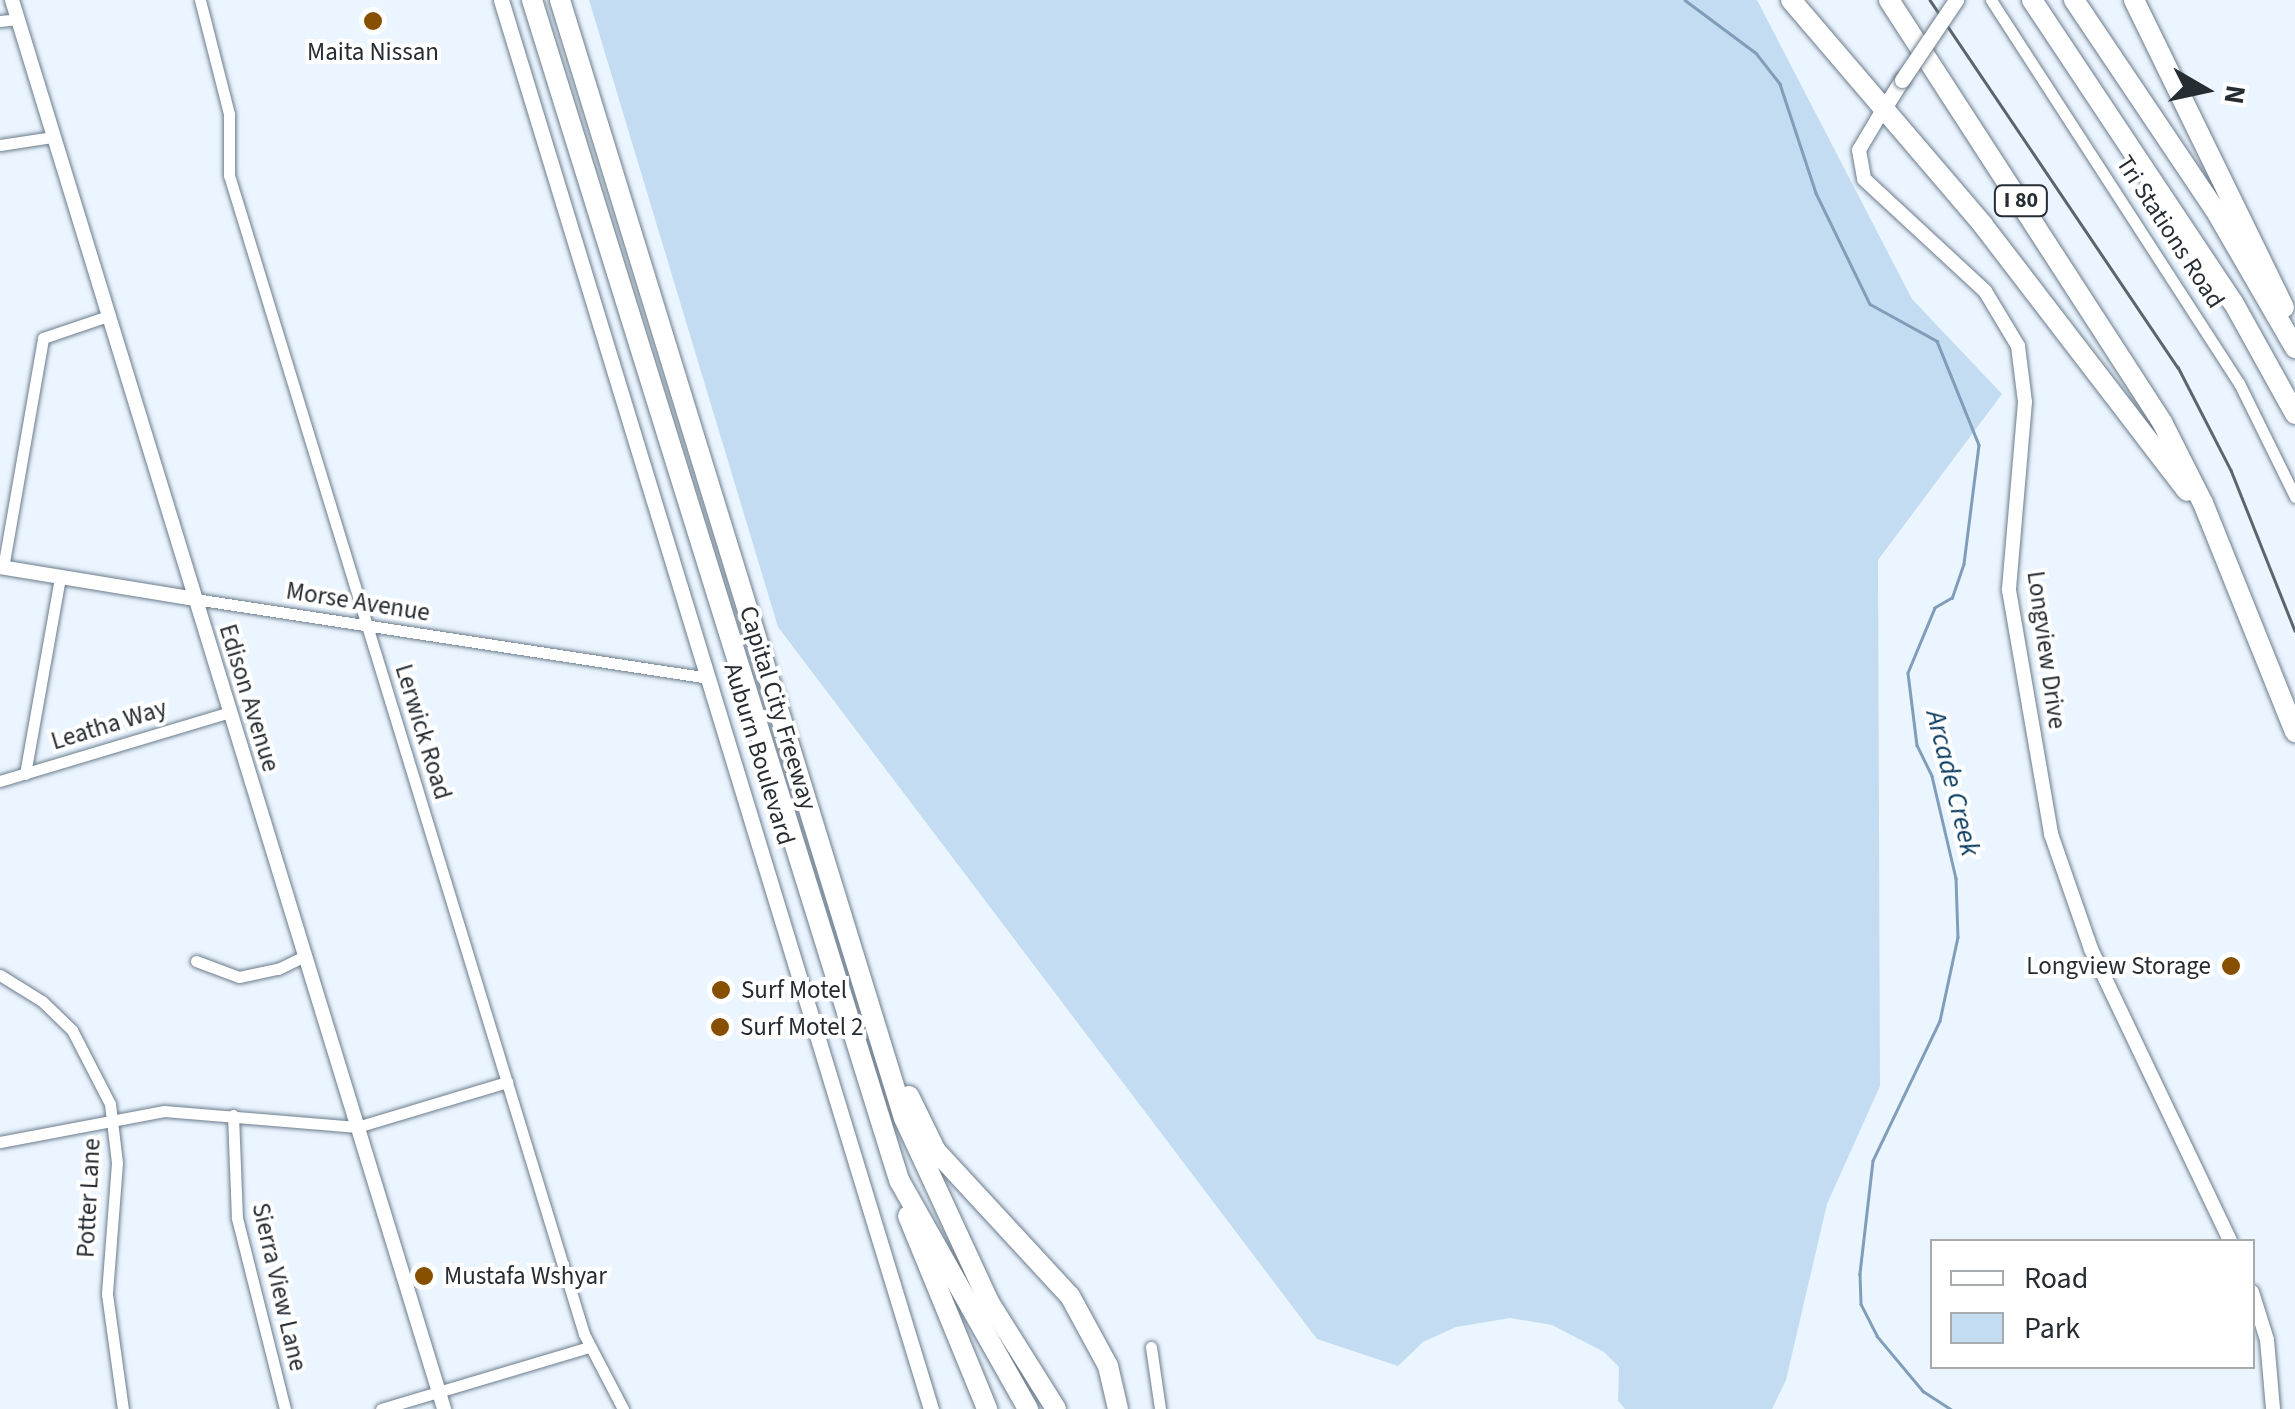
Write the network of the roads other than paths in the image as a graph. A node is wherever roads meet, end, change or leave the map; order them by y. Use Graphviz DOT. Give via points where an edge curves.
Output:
graph roads {
  1 [pos="12,0"];
  2 [pos="200,0"];
  3 [pos="500,0"];
  4 [pos="560,0"];
  5 [pos="1791,0"];
  6 [pos="1889,0"];
  7 [pos="1956,0"];
  8 [pos="1992,0"];
  9 [pos="2032,0"];
  10 [pos="2074,0"];
  11 [pos="2134,0"];
  12 [pos="532,2"];
  13 [pos="18,19"];
  14 [pos="0,21"];
  15 [pos="1881,112"];
  16 [pos="54,136"];
  17 [pos="0,146"];
  18 [pos="108,316"];
  19 [pos="2295,332"];
  20 [pos="2295,348"];
  21 [pos="2295,414"];
  22 [pos="2295,497"];
  23 [pos="2214,530"];
  24 [pos="2,568"];
  25 [pos="60,577"];
  26 [pos="195,598"];
  27 [pos="367,626"];
  28 [pos="709,678"];
  29 [pos="230,712"];
  30 [pos="2295,732"];
  31 [pos="25,774"];
  32 [pos="0,781"];
  33 [pos="305,956"];
  34 [pos="196,961"];
  35 [pos="854,961"];
  36 [pos="0,975"];
  37 [pos="507,1082"];
  38 [pos="233,1115"];
  39 [pos="114,1120"];
  40 [pos="357,1127"];
  41 [pos="0,1142"];
  42 [pos="899,1180"];
  43 [pos="2230,1239"];
  44 [pos="2255,1301"];
  45 [pos="589,1347"];
  46 [pos="1151,1347"];
  47 [pos="439,1394"];
  48 [pos="123,1409"];
  49 [pos="285,1409"];
  50 [pos="382,1409"];
  51 [pos="444,1409"];
  52 [pos="624,1409"];
  53 [pos="931,1409"];
  54 [pos="987,1409"];
  55 [pos="1028,1409"];
  56 [pos="1056,1409"];
  57 [pos="1118,1409"];
  58 [pos="1160,1409"];
  59 [pos="2272,1409"];
  1 -- 13 [label="street, Edison Avenue"];
  2 -- 27 [label="street, Lerwick Road" via="226,96 229,175"];
  3 -- 28 [label="main road, Auburn Boulevard"];
  4 -- 35 [label="highway, Capital City Freeway"];
  5 -- 15 [label="highway"];
  6 -- 23 [label="highway, I 80" via="2152,403"];
  7 -- 15 [label="main road, Longview Drive, bridge"];
  8 -- 22 [label="street, Tri Stations Road" via="2239,383"];
  9 -- 21 [label="highway" via="2226,291"];
  10 -- 20 [label="highway" via="2214,208"];
  11 -- 19 [label="highway"];
  12 -- 42 [label="highway, Capital City Freeway"];
  13 -- 14 [label="street"];
  13 -- 16 [label="street, Edison Avenue"];
  15 -- 23 [label="highway" via="2060,321"];
  15 -- 43 [label="street, Longview Drive" via="1860,150 1864,179 1985,291 2018,346 2025,402 2009,590 2047,817 2091,949"];
  16 -- 17 [label="street"];
  16 -- 18 [label="street, Edison Avenue"];
  18 -- 24 [label="street" via="43,338"];
  18 -- 26 [label="street, Edison Avenue"];
  23 -- 30 [label="highway, I 80"];
  24 -- 25 [label="street, Morse Avenue"];
  25 -- 26 [label="street, Morse Avenue"];
  25 -- 31 [label="street"];
  26 -- 27 [label="street, Morse Avenue"];
  26 -- 29 [label="street, Edison Avenue"];
  27 -- 28 [label="street, Morse Avenue"];
  27 -- 37 [label="street, Lerwick Road"];
  28 -- 53 [label="main road, Auburn Boulevard"];
  29 -- 31 [label="street, Leatha Way"];
  29 -- 33 [label="street, Edison Avenue"];
  31 -- 32 [label="street, Leatha Way"];
  33 -- 34 [label="street" via="278,970 238,977"];
  33 -- 40 [label="street, Edison Avenue"];
  35 -- 56 [label="highway, Capital City Freeway" via="904,1118 944,1212"];
  35 -- 57 [label="highway" via="936,1151 1070,1296 1103,1354"];
  36 -- 39 [label="street, Potter Lane" via="72,1030 95,1065"];
  37 -- 40 [label="street"];
  37 -- 45 [label="street, Lerwick Road"];
  38 -- 39 [label="street" via="164,1111"];
  38 -- 40 [label="street"];
  38 -- 49 [label="street, Sierra View Lane" via="237,1218"];
  39 -- 41 [label="street"];
  39 -- 48 [label="street, Potter Lane" via="107,1294"];
  40 -- 47 [label="street, Edison Avenue"];
  42 -- 54 [label="highway" via="911,1229"];
  42 -- 55 [label="highway, Capital City Freeway"];
  44 -- 59 [label="street" via="2268,1340"];
  45 -- 47 [label="street"];
  45 -- 52 [label="street, Lerwick Road"];
  46 -- 58 [label="street"];
  47 -- 50 [label="street"];
  47 -- 51 [label="street, Edison Avenue"];
}
